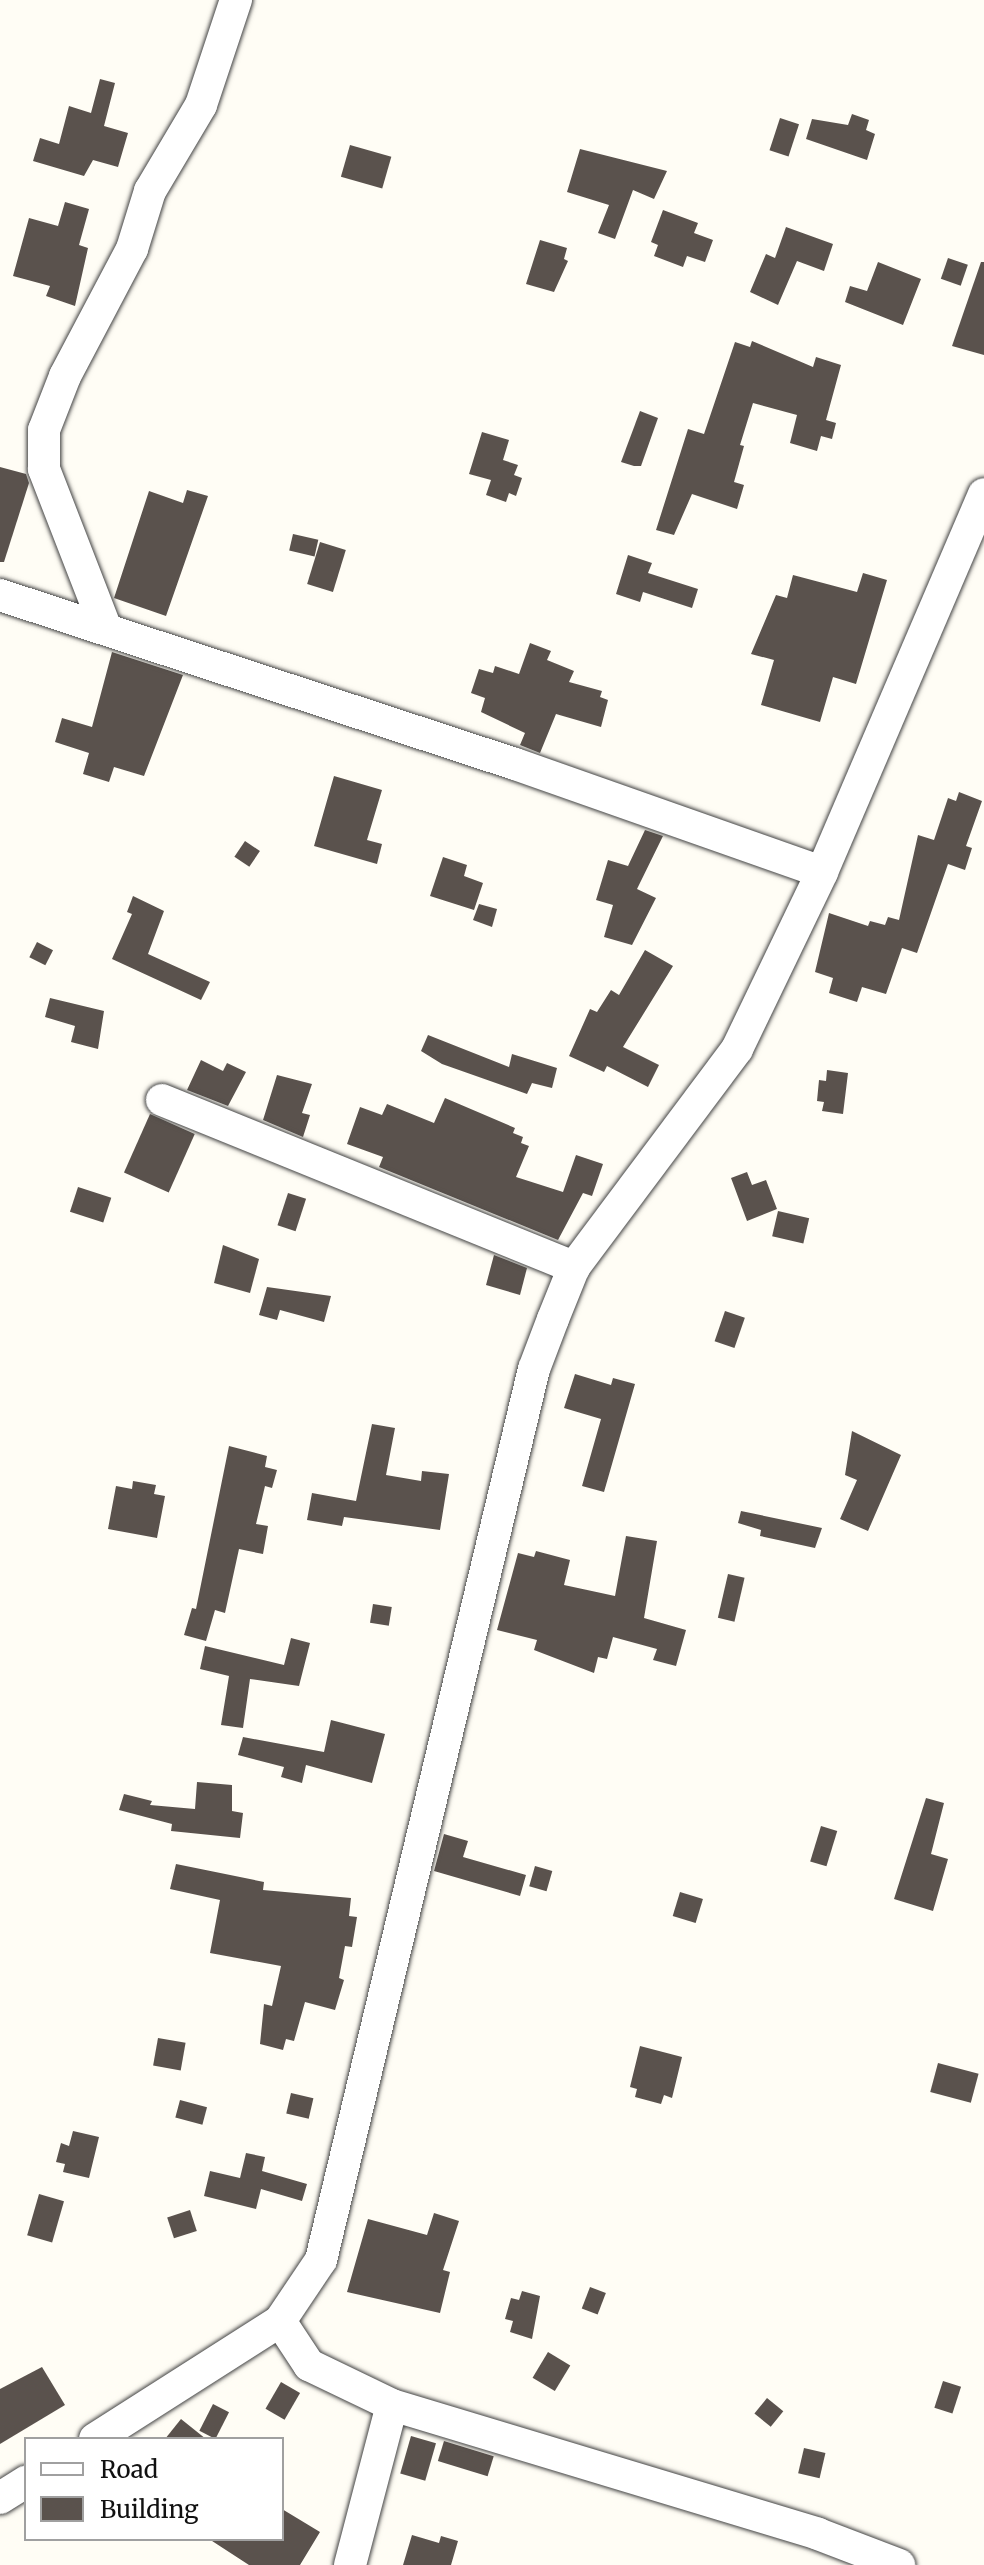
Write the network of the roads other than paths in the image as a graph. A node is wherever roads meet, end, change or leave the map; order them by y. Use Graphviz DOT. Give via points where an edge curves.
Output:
graph roads {
  1 [pos="236,0"];
  2 [pos="984,494"];
  3 [pos="0,595"];
  4 [pos="106,629"];
  5 [pos="822,872"];
  6 [pos="162,1100"];
  7 [pos="574,1267"];
  8 [pos="280,2321"];
  9 [pos="392,2405"];
  10 [pos="98,2437"];
  11 [pos="24,2483"];
  12 [pos="0,2498"];
  13 [pos="350,2565"];
  14 [pos="899,2565"];
  1 -- 4 [label="street" via="201,105 150,191 132,249 65,376 44,430 44,469"];
  2 -- 5 [label="street"];
  3 -- 4 [label="street"];
  4 -- 5 [label="street"];
  5 -- 7 [label="street" via="737,1049"];
  6 -- 7 [label="street"];
  7 -- 8 [label="street" via="534,1369 321,2260"];
  8 -- 9 [label="street" via="309,2365"];
  8 -- 10 [label="street"];
  9 -- 13 [label="street"];
  9 -- 14 [label="street" via="818,2534"];
  11 -- 12 [label="street"];
}
